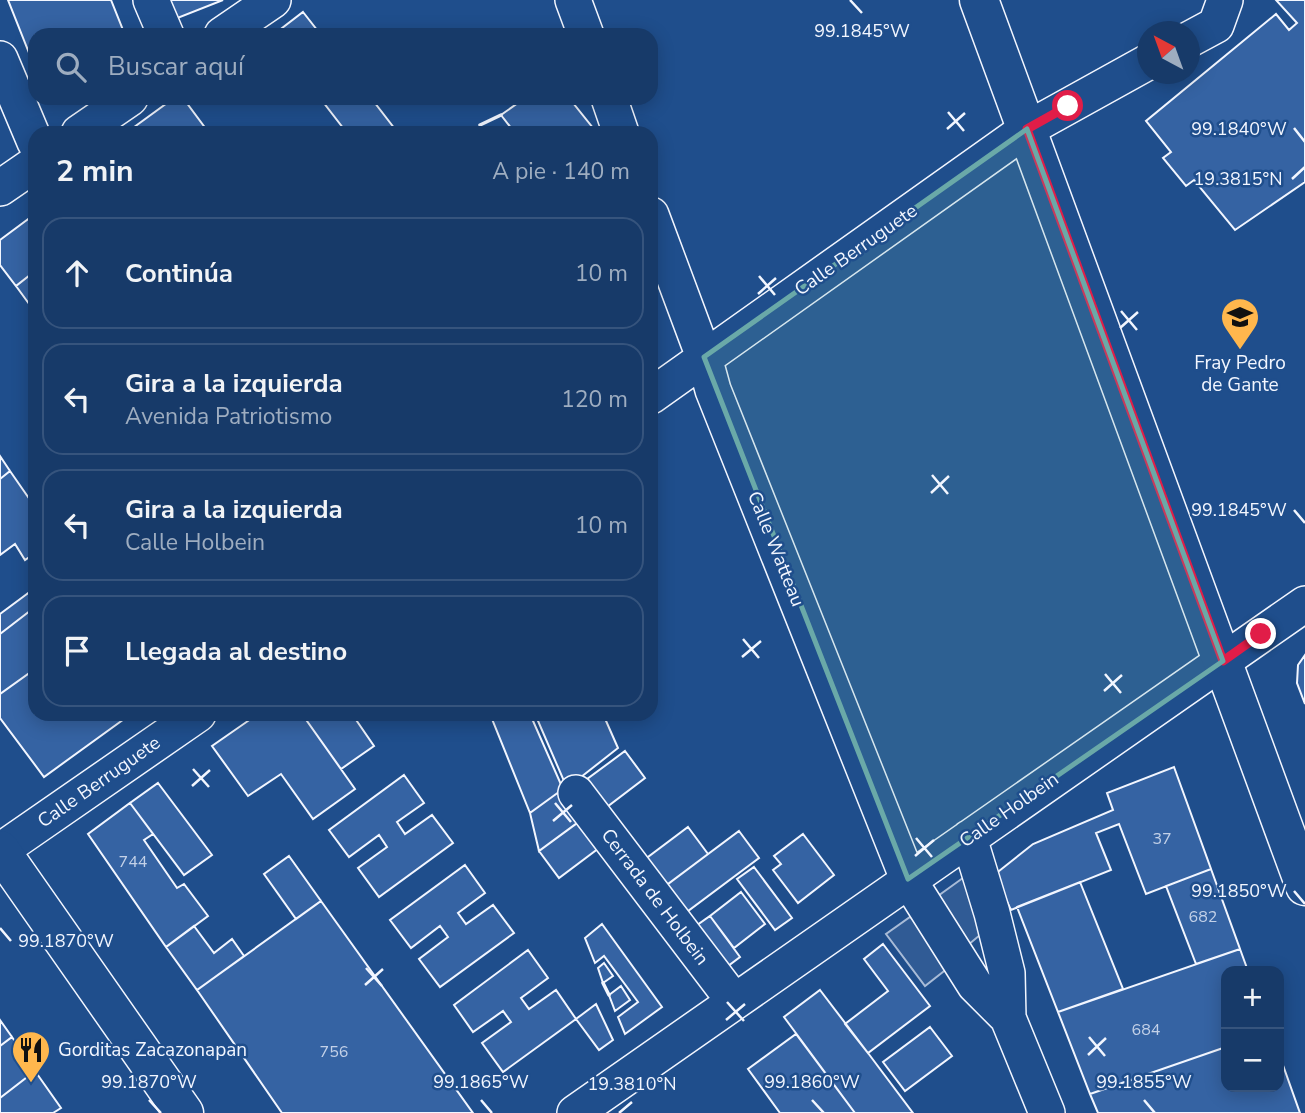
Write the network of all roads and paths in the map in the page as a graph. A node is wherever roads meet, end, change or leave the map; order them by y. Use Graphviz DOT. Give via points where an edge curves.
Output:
graph roads {
  1 [pos="151,0"];
  2 [pos="273,0"];
  3 [pos="573,0"];
  4 [pos="1225,0"];
  5 [pos="987,3"];
  6 [pos="163,28"];
  7 [pos="232,28"];
  8 [pos="583,28"];
  9 [pos="1200,33"];
  10 [pos="0,59"];
  11 [pos="1137,68"];
  12 [pos="120,105"];
  13 [pos="611,105"];
  14 [pos="28,126"];
  15 [pos="89,126"];
  16 [pos="618,126"];
  17 [pos="1027,129"];
  18 [pos="28,169"];
  19 [pos="0,188"];
  20 [pos="658,234"];
  21 [pos="704,358"];
  22 [pos="658,391"];
  23 [pos="1305,604"];
  24 [pos="1223,661"];
  25 [pos="188,721"];
  26 [pos="576,793"];
  27 [pos="969,838"];
  28 [pos="0,851"];
  29 [pos="908,880"];
  30 [pos="1305,886"];
  31 [pos="734,1001"];
  32 [pos="1008,1018"];
  33 [pos="184,1113"];
  34 [pos="575,1113"];
  35 [pos="1047,1113"];
  1 -- 6 [label="street"];
  2 -- 7 [label="street"];
  3 -- 8 [label="street"];
  4 -- 9 [label="street" via="1216,25"];
  5 -- 17 [label="main road"];
  10 -- 14 [label="street"];
  11 -- 17 [label="street, Calle Berruguete"];
  12 -- 15 [label="street"];
  13 -- 16 [label="street"];
  17 -- 21 [label="street, Calle Berruguete"];
  17 -- 24 [label="main road"];
  18 -- 19 [label="street"];
  20 -- 21 [label="street, Calle Watteau"];
  21 -- 22 [label="street, Calle Berruguete"];
  21 -- 29 [label="street, Calle Watteau"];
  23 -- 24 [label="street, Calle Holbein"];
  24 -- 27 [label="street, Calle Holbein"];
  24 -- 30 [label="main road"];
  25 -- 28 [label="street, Calle Berruguete"];
  26 -- 31 [label="street, Cerrada de Holbein"];
  27 -- 29 [label="street, Calle Holbein"];
  27 -- 32 [label="street" via="1007,973"];
  28 -- 33 [label="main road"];
  29 -- 31 [label="street, Calle Holbein"];
  29 -- 32 [label="street, Calle Watteau" via="975,985"];
  31 -- 34 [label="street, Calle Holbein"];
  32 -- 35 [label="street"];
}
